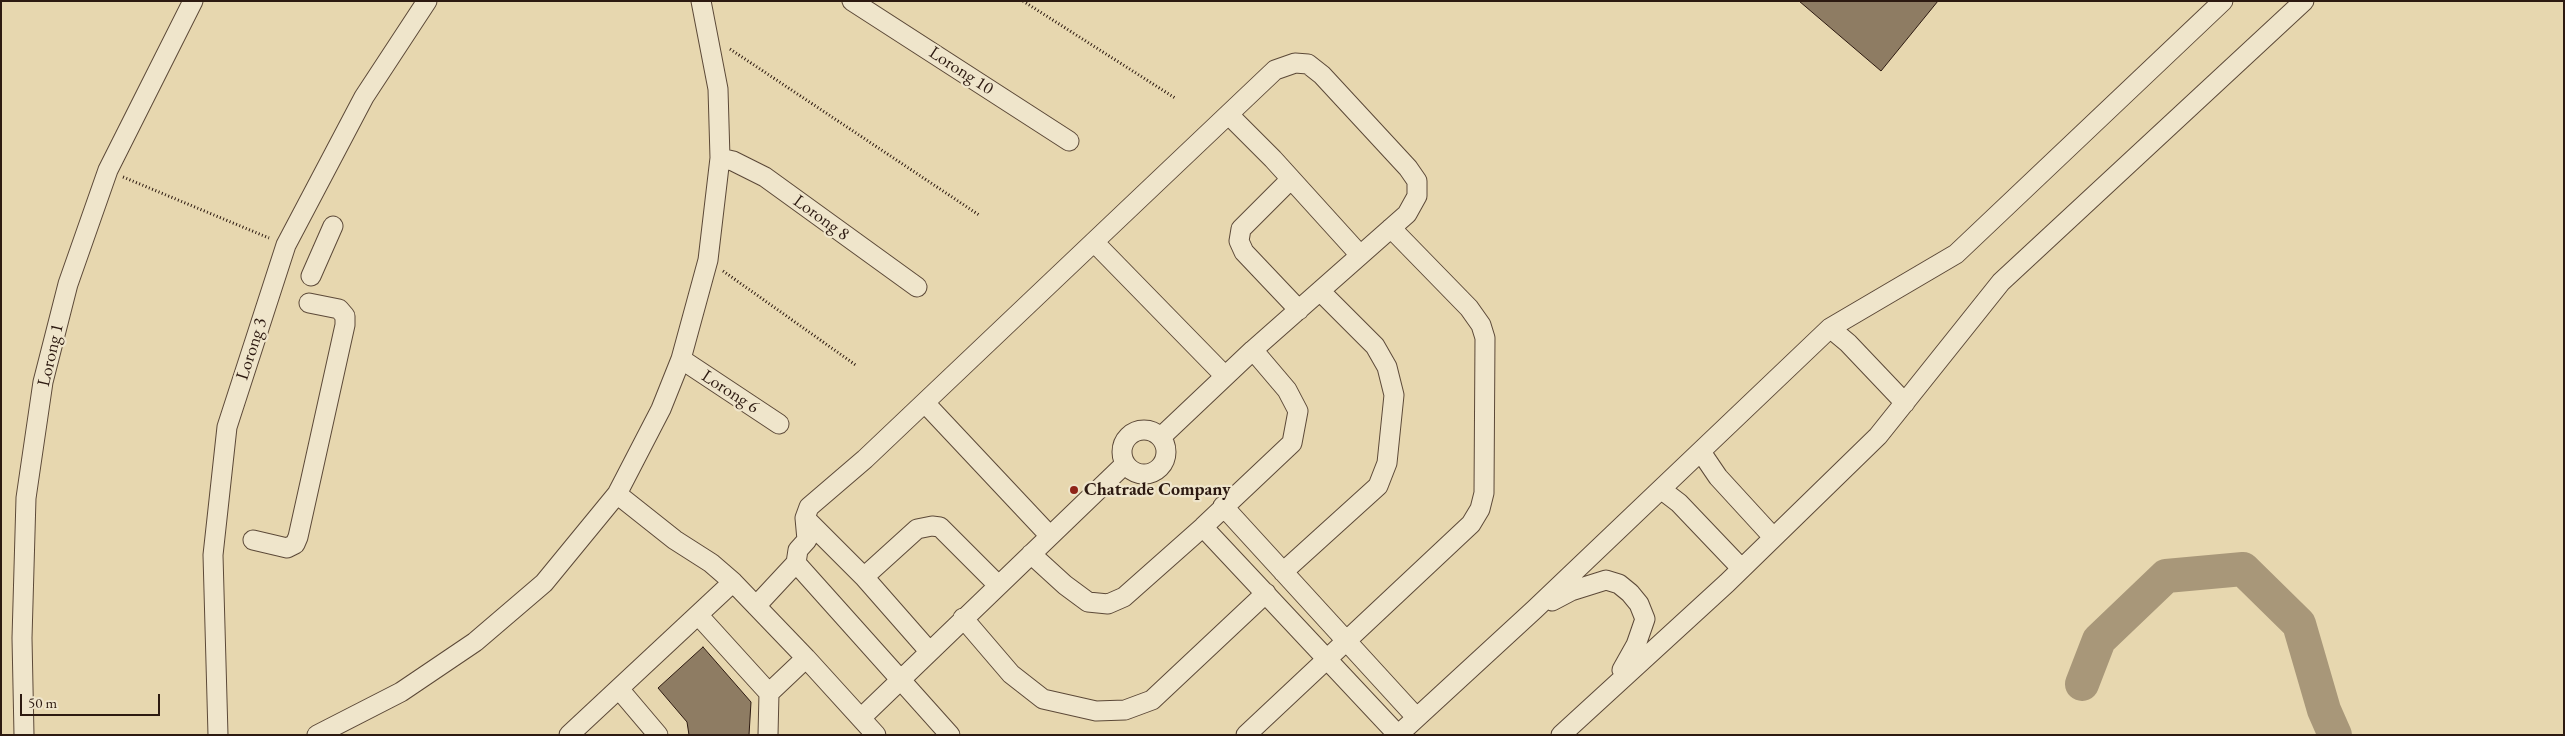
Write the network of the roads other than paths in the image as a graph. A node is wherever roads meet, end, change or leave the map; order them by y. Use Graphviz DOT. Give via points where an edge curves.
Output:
graph roads {
  1 [pos="193,1"];
  2 [pos="427,1"];
  3 [pos="701,1"];
  4 [pos="852,1"];
  5 [pos="2223,1"];
  6 [pos="2304,1"];
  7 [pos="1229,115"];
  8 [pos="1069,141"];
  9 [pos="720,158"];
  10 [pos="1290,180"];
  11 [pos="333,226"];
  12 [pos="1391,228"];
  13 [pos="1094,242"];
  14 [pos="1360,255"];
  15 [pos="311,276"];
  16 [pos="917,287"];
  17 [pos="1320,291"];
  18 [pos="309,303"];
  19 [pos="1299,310"];
  20 [pos="1830,328"];
  21 [pos="1253,350"];
  22 [pos="681,359"];
  23 [pos="1225,376"];
  24 [pos="925,403"];
  25 [pos="1905,403"];
  26 [pos="779,424"];
  27 [pos="1161,437"];
  28 [pos="1701,452"];
  29 [pos="1125,464"];
  30 [pos="1662,490"];
  31 [pos="617,494"];
  32 [pos="1223,506"];
  33 [pos="805,518"];
  34 [pos="1203,526"];
  35 [pos="1050,536"];
  36 [pos="1773,537"];
  37 [pos="253,540"];
  38 [pos="1031,554"];
  39 [pos="796,563"];
  40 [pos="1741,568"];
  41 [pos="1283,572"];
  42 [pos="864,577"];
  43 [pos="733,582"];
  44 [pos="998,585"];
  45 [pos="1266,593"];
  46 [pos="756,606"];
  47 [pos="1535,609"];
  48 [pos="699,616"];
  49 [pos="964,618"];
  50 [pos="1345,642"];
  51 [pos="929,651"];
  52 [pos="806,658"];
  53 [pos="1328,659"];
  54 [pos="900,678"];
  55 [pos="1612,688"];
  56 [pos="619,689"];
  57 [pos="770,693"];
  58 [pos="1416,717"];
  59 [pos="861,718"];
  60 [pos="24,735"];
  61 [pos="218,735"];
  62 [pos="318,735"];
  63 [pos="569,735"];
  64 [pos="658,735"];
  65 [pos="768,735"];
  66 [pos="876,735"];
  67 [pos="950,735"];
  68 [pos="1246,735"];
  69 [pos="1398,735"];
  70 [pos="1561,735"];
  1 -- 60 [label="street, Lorong 1" via="108,170 68,284 43,382 26,498 22,638"];
  2 -- 61 [label="street, Lorong 3" via="364,97 286,245 228,427 213,555"];
  3 -- 9 [label="street" via="718,89"];
  4 -- 8 [label="street, Lorong 10"];
  5 -- 20 [label="street" via="1956,254"];
  6 -- 25 [label="street" via="2000,282"];
  7 -- 10 [label="street"];
  7 -- 12 [label="street" via="1276,70 1295,63 1308,64 1322,75 1417,181 1417,196 1407,214"];
  7 -- 13 [label="street"];
  9 -- 16 [label="street, Lorong 8" via="734,161 765,177"];
  9 -- 22 [label="street" via="708,260"];
  10 -- 14 [label="street"];
  10 -- 19 [label="street" via="1242,229 1239,241 1244,252"];
  11 -- 15 [label="street"];
  12 -- 14 [label="street"];
  12 -- 50 [label="street" via="1469,308 1481,325 1485,338 1484,493 1471,524"];
  13 -- 23 [label="street"];
  13 -- 24 [label="street"];
  14 -- 17 [label="street"];
  17 -- 19 [label="street"];
  17 -- 41 [label="street" via="1376,346 1387,367 1394,395 1387,463 1378,486"];
  18 -- 37 [label="street" via="339,309 345,316 345,324 298,537 295,544 287,548"];
  19 -- 21 [label="street"];
  20 -- 25 [label="street"];
  20 -- 28 [label="street"];
  21 -- 23 [label="street"];
  21 -- 32 [label="street" via="1287,390 1298,411 1296,427 1292,442"];
  22 -- 26 [label="street, Lorong 6"];
  22 -- 31 [label="street"];
  23 -- 27 [label="street"];
  24 -- 33 [label="street" via="865,459 821,494 808,507"];
  24 -- 35 [label="street"];
  25 -- 36 [label="street" via="1878,436"];
  27 -- 29 [label="street" via="1146,430 1131,434 1122,448"];
  27 -- 29 [label="street" via="1166,446 1166,457 1158,470 1148,475 1137,474"];
  28 -- 30 [label="street"];
  28 -- 36 [label="street" via="1718,476"];
  29 -- 35 [label="street"];
  30 -- 40 [label="street" via="1679,503"];
  30 -- 47 [label="street"];
  31 -- 43 [label="street"];
  31 -- 62 [label="street" via="544,582 475,642 401,692"];
  32 -- 34 [label="street"];
  32 -- 41 [label="street"];
  33 -- 39 [label="street" via="807,540 798,550"];
  33 -- 42 [label="street"];
  34 -- 38 [label="street" via="1124,597 1108,604 1088,602"];
  34 -- 45 [label="street"];
  35 -- 38 [label="street"];
  36 -- 40 [label="street"];
  38 -- 44 [label="street"];
  39 -- 46 [label="street"];
  39 -- 54 [label="street"];
  40 -- 55 [label="street"];
  41 -- 50 [label="street"];
  42 -- 44 [label="street" via="917,530 932,526 940,527"];
  42 -- 51 [label="street"];
  43 -- 46 [label="street"];
  43 -- 48 [label="street"];
  44 -- 49 [label="street"];
  45 -- 49 [label="street" via="1152,700 1125,710 1096,711 1042,699 1011,674"];
  45 -- 53 [label="street"];
  46 -- 52 [label="street"];
  47 -- 55 [label="street" via="1571,591 1606,580 1619,584 1630,593 1645,619 1636,645"];
  47 -- 58 [label="street"];
  48 -- 56 [label="street"];
  48 -- 57 [label="street"];
  49 -- 51 [label="street"];
  50 -- 53 [label="street"];
  50 -- 58 [label="street"];
  51 -- 54 [label="street"];
  52 -- 57 [label="street"];
  52 -- 59 [label="street"];
  53 -- 68 [label="street"];
  53 -- 69 [label="street"];
  54 -- 59 [label="street"];
  54 -- 67 [label="street"];
  55 -- 70 [label="street"];
  56 -- 63 [label="street"];
  56 -- 64 [label="street"];
  57 -- 65 [label="street"];
  58 -- 69 [label="street"];
  59 -- 66 [label="street"];
}
